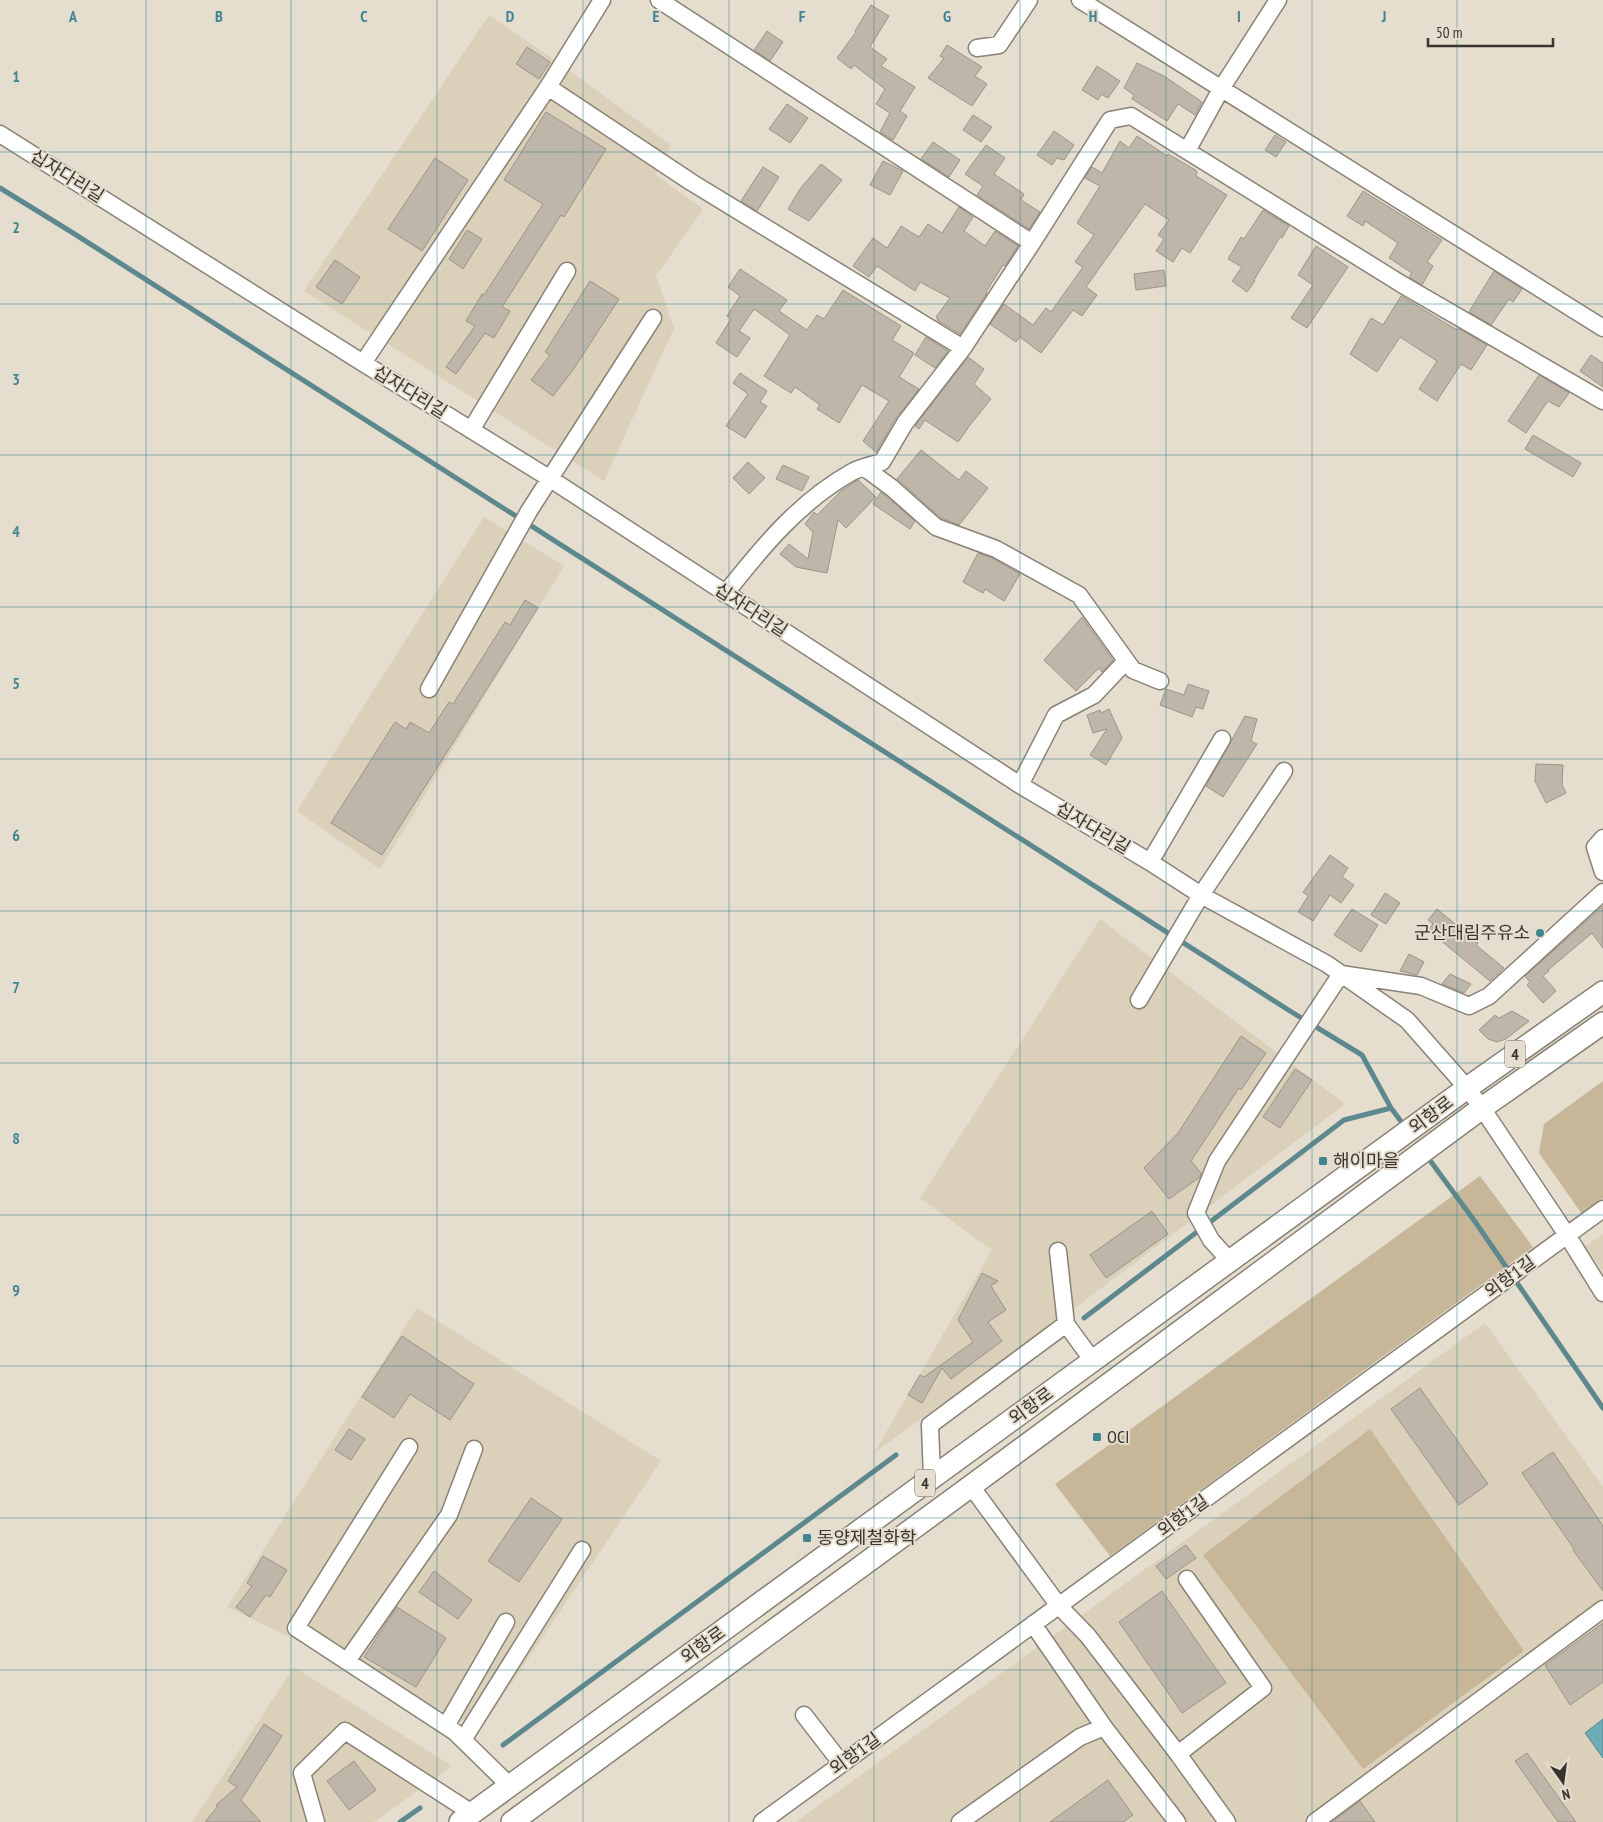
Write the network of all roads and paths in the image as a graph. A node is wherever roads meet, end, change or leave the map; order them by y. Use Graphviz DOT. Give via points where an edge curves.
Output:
graph roads {
  1 [pos="602,0"];
  2 [pos="659,0"];
  3 [pos="1029,0"];
  4 [pos="1080,0"];
  5 [pos="1278,0"];
  6 [pos="976,48"];
  7 [pos="548,87"];
  8 [pos="1222,89"];
  9 [pos="0,134"];
  10 [pos="1187,151"];
  11 [pos="1032,243"];
  12 [pos="567,271"];
  13 [pos="653,318"];
  14 [pos="1603,328"];
  15 [pos="963,348"];
  16 [pos="363,364"];
  17 [pos="1603,402"];
  18 [pos="471,430"];
  19 [pos="865,468"];
  20 [pos="549,478"];
  21 [pos="725,594"];
  22 [pos="1126,661"];
  23 [pos="1160,681"];
  24 [pos="429,690"];
  25 [pos="1222,739"];
  26 [pos="1284,771"];
  27 [pos="1020,785"];
  28 [pos="1603,838"];
  29 [pos="1150,862"];
  30 [pos="1603,872"];
  31 [pos="1603,892"];
  32 [pos="1201,895"];
  33 [pos="1341,974"];
  34 [pos="1603,992"];
  35 [pos="1139,1000"];
  36 [pos="1603,1023"];
  37 [pos="1467,1088"];
  38 [pos="1482,1108"];
  39 [pos="1603,1209"];
  40 [pos="1567,1235"];
  41 [pos="1058,1251"];
  42 [pos="1230,1261"];
  43 [pos="1603,1293"];
  44 [pos="1066,1324"];
  45 [pos="1093,1361"];
  46 [pos="409,1447"];
  47 [pos="474,1449"];
  48 [pos="932,1478"];
  49 [pos="971,1486"];
  50 [pos="582,1550"];
  51 [pos="1186,1579"];
  52 [pos="1058,1606"];
  53 [pos="1603,1609"];
  54 [pos="506,1622"];
  55 [pos="1033,1624"];
  56 [pos="347,1661"];
  57 [pos="804,1715"];
  58 [pos="446,1726"];
  59 [pos="1104,1726"];
  60 [pos="463,1740"];
  61 [pos="1178,1754"];
  62 [pos="842,1764"];
  63 [pos="510,1786"];
  64 [pos="466,1818"];
  65 [pos="316,1822"];
  66 [pos="512,1822"];
  67 [pos="762,1822"];
  68 [pos="960,1822"];
  69 [pos="1177,1822"];
  70 [pos="1227,1822"];
  71 [pos="1315,1822"];
  1 -- 7 [label="street"];
  2 -- 11 [label="street"];
  3 -- 6 [label="street" via="999,45"];
  4 -- 8 [label="street"];
  5 -- 8 [label="street"];
  7 -- 15 [label="street" via="691,182"];
  7 -- 16 [label="street"];
  8 -- 10 [label="street"];
  8 -- 14 [label="street"];
  9 -- 16 [label="street, 십자다리길"];
  10 -- 11 [label="street" via="1131,116 1110,120"];
  10 -- 17 [label="street" via="1403,286"];
  11 -- 15 [label="street"];
  12 -- 18 [label="street"];
  13 -- 20 [label="street"];
  15 -- 19 [label="street" via="905,423 882,462"];
  16 -- 18 [label="street, 십자다리길"];
  18 -- 20 [label="street, 십자다리길"];
  19 -- 21 [label="street" via="854,471 822,492 791,517 760,549"];
  19 -- 22 [label="street" via="936,527 996,548 1079,595"];
  20 -- 21 [label="street, 십자다리길"];
  20 -- 24 [label="street"];
  21 -- 27 [label="street, 십자다리길"];
  22 -- 23 [label="street" via="1133,670"];
  22 -- 27 [label="street" via="1094,695 1056,715"];
  25 -- 29 [label="street"];
  26 -- 32 [label="street"];
  27 -- 29 [label="street, 십자다리길"];
  28 -- 30 [label="street" via="1595,847"];
  29 -- 32 [label="street, 십자다리길"];
  31 -- 33 [label="street" via="1490,996 1469,1006 1421,986"];
  32 -- 33 [label="street, 십자다리길"];
  32 -- 35 [label="street"];
  33 -- 37 [label="street, 십자다리길" via="1407,1020"];
  33 -- 42 [label="street" via="1217,1161 1196,1213 1211,1240"];
  34 -- 37 [label="main road, 외항로 / 4"];
  36 -- 38 [label="main road, 외항로 / 4"];
  37 -- 38 [label="street, 십자다리길"];
  37 -- 42 [label="main road, 외항로 / 4"];
  38 -- 40 [label="street, 십자다리길"];
  38 -- 49 [label="main road, 외항로 / 4"];
  39 -- 40 [label="street, 외항1길"];
  40 -- 43 [label="street, 십자다리길"];
  40 -- 52 [label="street, 외항1길"];
  41 -- 44 [label="street"];
  42 -- 45 [label="main road, 외항로 / 4"];
  44 -- 45 [label="street"];
  44 -- 48 [label="street" via="930,1425"];
  45 -- 48 [label="main road, 외항로 / 4"];
  46 -- 56 [label="street" via="296,1628"];
  47 -- 56 [label="street" via="449,1515"];
  48 -- 63 [label="main road, 외항로 / 4"];
  49 -- 52 [label="street"];
  49 -- 66 [label="main road, 외항로 / 4"];
  50 -- 60 [label="street"];
  51 -- 61 [label="street" via="1264,1688"];
  52 -- 55 [label="street, 외항1길"];
  52 -- 61 [label="street" via="1088,1636"];
  53 -- 71 [label="street"];
  54 -- 58 [label="street"];
  55 -- 59 [label="street"];
  55 -- 62 [label="street, 외항1길"];
  56 -- 58 [label="street"];
  57 -- 62 [label="street"];
  58 -- 60 [label="street"];
  59 -- 68 [label="street" via="1080,1737"];
  59 -- 69 [label="street"];
  60 -- 63 [label="street"];
  61 -- 70 [label="street"];
  62 -- 67 [label="street, 외항1길"];
  63 -- 64 [label="main road, 외항로 / 4"];
  64 -- 65 [label="street" via="345,1731 302,1773"];
}
